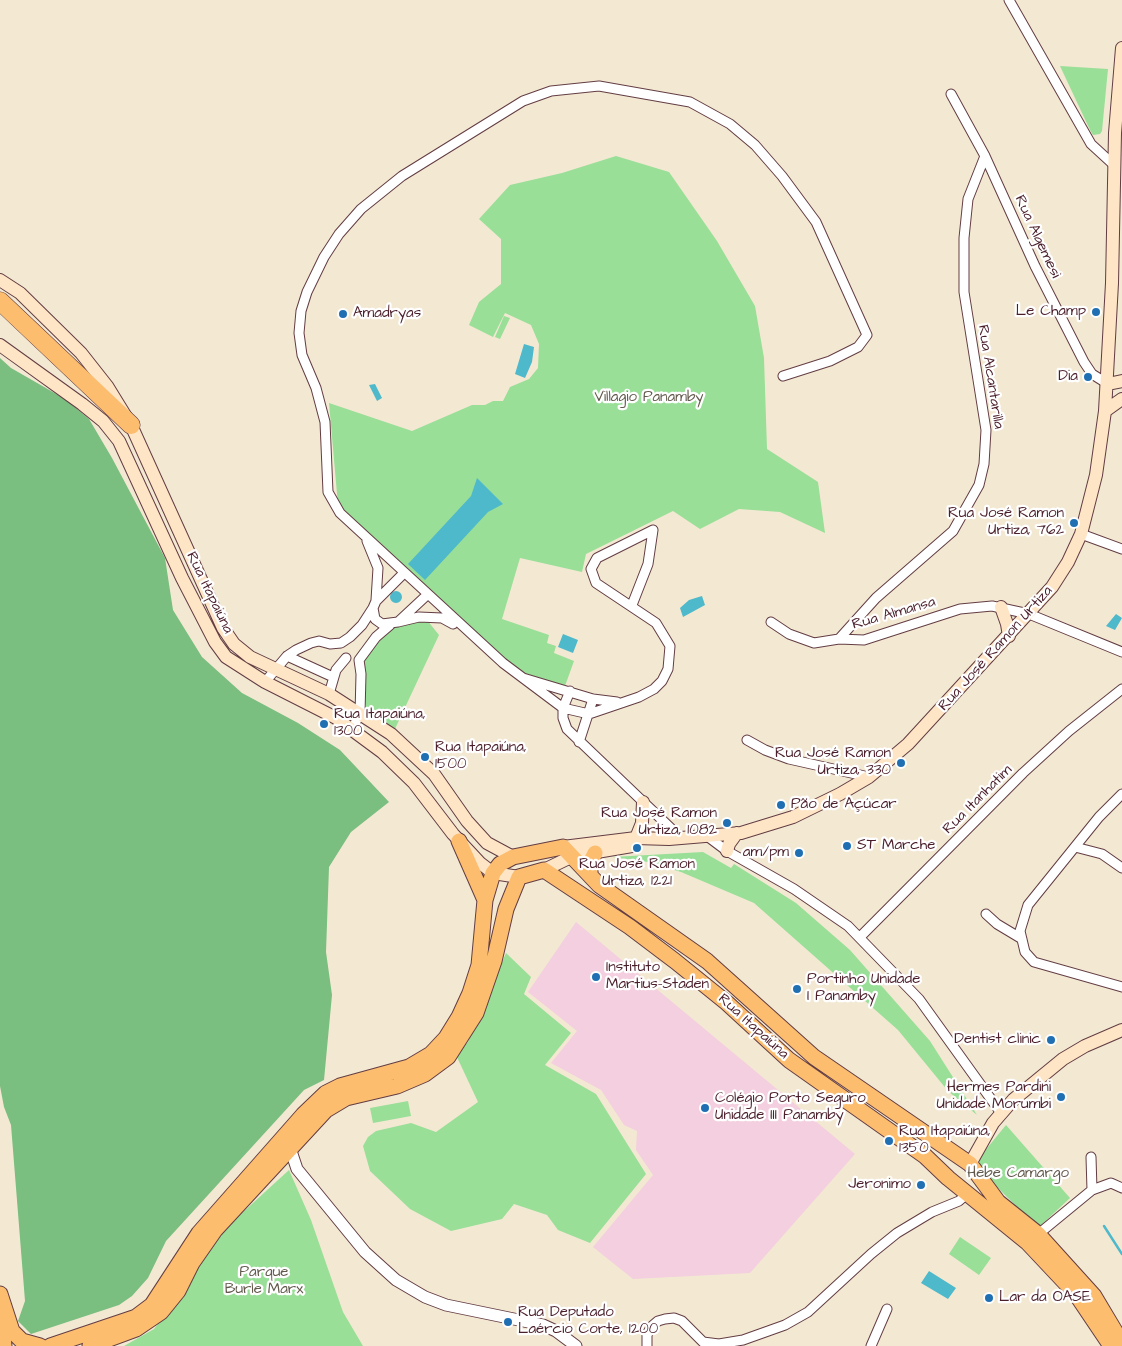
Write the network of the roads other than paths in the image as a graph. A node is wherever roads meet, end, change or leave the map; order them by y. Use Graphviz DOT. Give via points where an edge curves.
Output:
graph roads {
  1 [pos="1009,0"];
  2 [pos="1122,48"];
  3 [pos="951,94"];
  4 [pos="986,156"];
  5 [pos="1115,166"];
  6 [pos="0,280"];
  7 [pos="1117,280"];
  8 [pos="0,301"];
  9 [pos="0,345"];
  10 [pos="783,376"];
  11 [pos="1122,381"];
  12 [pos="1108,384"];
  13 [pos="1122,398"];
  14 [pos="1106,411"];
  15 [pos="131,425"];
  16 [pos="1081,534"];
  17 [pos="365,536"];
  18 [pos="1122,549"];
  19 [pos="404,573"];
  20 [pos="427,595"];
  21 [pos="374,605"];
  22 [pos="632,605"];
  23 [pos="1001,607"];
  24 [pos="1029,614"];
  25 [pos="771,622"];
  26 [pos="394,623"];
  27 [pos="362,625"];
  28 [pos="462,628"];
  29 [pos="1009,636"];
  30 [pos="376,637"];
  31 [pos="839,640"];
  32 [pos="340,643"];
  33 [pos="1122,652"];
  34 [pos="287,656"];
  35 [pos="359,660"];
  36 [pos="343,661"];
  37 [pos="277,668"];
  38 [pos="333,677"];
  39 [pos="523,678"];
  40 [pos="265,682"];
  41 [pos="1122,689"];
  42 [pos="570,691"];
  43 [pos="329,694"];
  44 [pos="593,699"];
  45 [pos="620,702"];
  46 [pos="563,708"];
  47 [pos="360,714"];
  48 [pos="589,714"];
  49 [pos="352,730"];
  50 [pos="747,740"];
  51 [pos="580,742"];
  52 [pos="869,776"];
  53 [pos="1122,794"];
  54 [pos="643,802"];
  55 [pos="737,833"];
  56 [pos="707,836"];
  57 [pos="636,838"];
  58 [pos="675,838"];
  59 [pos="459,841"];
  60 [pos="1075,847"];
  61 [pos="727,851"];
  62 [pos="568,852"];
  63 [pos="595,853"];
  64 [pos="512,857"];
  65 [pos="1122,868"];
  66 [pos="544,870"];
  67 [pos="494,873"];
  68 [pos="590,875"];
  69 [pos="519,877"];
  70 [pos="485,903"];
  71 [pos="506,909"];
  72 [pos="636,910"];
  73 [pos="986,914"];
  74 [pos="630,927"];
  75 [pos="860,937"];
  76 [pos="1022,939"];
  77 [pos="1122,987"];
  78 [pos="1122,1030"];
  79 [pos="861,1092"];
  80 [pos="840,1096"];
  81 [pos="1001,1113"];
  82 [pos="986,1134"];
  83 [pos="290,1148"];
  84 [pos="955,1153"];
  85 [pos="925,1156"];
  86 [pos="1091,1157"];
  87 [pos="970,1164"];
  88 [pos="274,1166"];
  89 [pos="297,1169"];
  90 [pos="1122,1188"];
  91 [pos="964,1190"];
  92 [pos="1092,1190"];
  93 [pos="1033,1239"];
  94 [pos="0,1294"];
  95 [pos="0,1308"];
  96 [pos="887,1308"];
  97 [pos="1122,1343"];
  98 [pos="704,1344"];
  99 [pos="4,1346"];
  100 [pos="40,1346"];
  101 [pos="50,1346"];
  102 [pos="90,1346"];
  103 [pos="576,1346"];
  104 [pos="647,1346"];
  105 [pos="871,1346"];
  106 [pos="1111,1346"];
  1 -- 5 [label="street" via="1091,144"];
  2 -- 5 [label="main road, Rua José Ramon Urtiza"];
  3 -- 4 [label="street, Rua Algemesi"];
  4 -- 12 [label="street, Rua Algemesi" via="1035,266 1084,362 1092,374"];
  4 -- 31 [label="street, Rua Alcantarilla" via="968,199 964,238 964,292 986,430 984,464 978,485 954,531 876,598"];
  5 -- 7 [label="main road, Rua José Ramon Urtiza"];
  6 -- 15 [label="main road, Rua Itapaiúna" via="20,293 81,353 107,386"];
  7 -- 12 [label="main road, Rua José Ramon Urtiza"];
  8 -- 15 [label="highway"];
  9 -- 40 [label="main road, Rua Itapaiúna" via="82,404 103,421 119,441 215,642 232,663"];
  10 -- 17 [label="street" via="830,362 858,347 867,335 816,222 755,145 730,124 690,102 600,86 551,91 523,101 402,176 361,209 324,257 307,292 299,333 302,355 316,388 324,422 328,492 340,513"];
  11 -- 12 [label="main road"];
  12 -- 14 [label="main road, Rua José Ramon Urtiza"];
  13 -- 14 [label="main road"];
  14 -- 16 [label="main road, Rua José Ramon Urtiza" via="1096,475"];
  15 -- 37 [label="main road, Rua Itapaiúna" via="224,628 244,653"];
  16 -- 18 [label="street"];
  16 -- 24 [label="main road, Rua José Ramon Urtiza" via="1052,587"];
  17 -- 19 [label="street"];
  17 -- 21 [label="street" via="378,568"];
  19 -- 20 [label="street"];
  19 -- 21 [label="street"];
  20 -- 26 [label="street"];
  20 -- 28 [label="street"];
  21 -- 26 [label="street" via="375,619 382,624"];
  21 -- 27 [label="street"];
  22 -- 22 [label="street" via="648,564 653,530 597,558 592,569 596,583"];
  22 -- 45 [label="street" via="656,623 665,635 671,659 662,681 654,689"];
  23 -- 24 [label="street, Rua Almansa"];
  23 -- 29 [label="main road"];
  23 -- 31 [label="street, Rua Almansa" via="960,609 864,640"];
  24 -- 29 [label="main road, Rua José Ramon Urtiza"];
  24 -- 33 [label="street, Rua Almansa"];
  25 -- 31 [label="street, Rua Almansa" via="801,640 814,643"];
  26 -- 28 [label="street" via="419,617 442,618"];
  26 -- 30 [label="street"];
  27 -- 30 [label="street"];
  27 -- 32 [label="street"];
  28 -- 39 [label="street"];
  29 -- 52 [label="main road, Rua José Ramon Urtiza" via="908,744"];
  30 -- 35 [label="street"];
  32 -- 34 [label="street" via="311,643"];
  32 -- 36 [label="street"];
  34 -- 37 [label="street"];
  34 -- 38 [label="street"];
  35 -- 36 [label="street"];
  35 -- 47 [label="street"];
  36 -- 38 [label="street"];
  37 -- 40 [label="street"];
  37 -- 43 [label="main road, Rua Itapaiúna"];
  38 -- 43 [label="street"];
  39 -- 42 [label="street"];
  39 -- 46 [label="street"];
  40 -- 49 [label="main road, Rua Itapaiúna" via="336,718"];
  41 -- 75 [label="street, Rua Itanhatim" via="1023,773"];
  42 -- 44 [label="street"];
  42 -- 46 [label="street"];
  43 -- 47 [label="main road, Rua Itapaiúna"];
  44 -- 45 [label="street"];
  44 -- 48 [label="street"];
  45 -- 48 [label="street"];
  46 -- 48 [label="street"];
  46 -- 51 [label="street" via="564,723"];
  47 -- 49 [label="street"];
  47 -- 64 [label="main road, Rua Itapaiúna" via="391,734 423,762 487,843"];
  48 -- 51 [label="street"];
  49 -- 59 [label="main road, Rua Itapaiúna" via="382,752 414,783"];
  50 -- 52 [label="street" via="789,759"];
  51 -- 54 [label="street"];
  52 -- 55 [label="main road, Rua José Ramon Urtiza" via="793,817"];
  53 -- 60 [label="street"];
  54 -- 57 [label="main road" via="642,823"];
  54 -- 58 [label="street"];
  55 -- 56 [label="main road, Rua José Ramon Urtiza"];
  55 -- 61 [label="main road"];
  56 -- 58 [label="main road, Rua José Ramon Urtiza"];
  56 -- 61 [label="street"];
  57 -- 58 [label="main road, Rua José Ramon Urtiza"];
  57 -- 62 [label="main road, Rua José Ramon Urtiza"];
  58 -- 63 [label="main road, Rua José Ramon Urtiza"];
  59 -- 67 [label="main road, Rua Itapaiúna"];
  59 -- 70 [label="main road"];
  60 -- 65 [label="street" via="1096,852"];
  60 -- 76 [label="street" via="1028,905 1021,923"];
  61 -- 75 [label="street" via="810,900"];
  62 -- 63 [label="main road, Rua José Ramon Urtiza"];
  62 -- 64 [label="main road, Rua José Ramon Urtiza"];
  62 -- 66 [label="main road, Rua José Ramon Urtiza"];
  62 -- 68 [label="main road, Rua Itapaiúna"];
  63 -- 68 [label="main road" via="590,863"];
  64 -- 67 [label="main road" via="500,864"];
  66 -- 69 [label="main road"];
  66 -- 74 [label="main road, Rua Itapaiúna"];
  67 -- 69 [label="main road, Rua Itapaiúna"];
  67 -- 70 [label="main road"];
  68 -- 72 [label="main road, Rua Itapaiúna"];
  69 -- 71 [label="main road"];
  70 -- 71 [label="main road" via="495,900 504,903"];
  70 -- 101 [label="main road" via="479,965 470,993 455,1024 431,1054 409,1067 326,1093 199,1233 152,1305 136,1317"];
  71 -- 83 [label="main road" via="494,961 476,1012 448,1056 425,1074 398,1086 338,1102 326,1110"];
  72 -- 74 [label="main road" via="630,916"];
  72 -- 79 [label="main road, Rua Itapaiúna" via="707,961 814,1058"];
  73 -- 76 [label="street"];
  74 -- 80 [label="main road, Rua Itapaiúna" via="710,988 789,1060"];
  75 -- 81 [label="street" via="919,999"];
  76 -- 77 [label="street" via="1025,952 1034,962"];
  78 -- 81 [label="main road" via="1063,1059"];
  79 -- 80 [label="main road" via="849,1099"];
  79 -- 84 [label="main road, Rua Itapaiúna"];
  80 -- 85 [label="main road, Rua Itapaiúna"];
  81 -- 82 [label="main road"];
  82 -- 84 [label="main road" via="966,1152"];
  82 -- 87 [label="main road"];
  83 -- 88 [label="main road"];
  83 -- 89 [label="street"];
  84 -- 87 [label="main road, Rua Itapaiúna"];
  85 -- 87 [label="main road" via="954,1172"];
  85 -- 91 [label="main road, Rua Itapaiúna"];
  86 -- 92 [label="street"];
  87 -- 93 [label="main road, Rua Itapaiúna" via="998,1202"];
  88 -- 89 [label="street"];
  88 -- 102 [label="main road" via="206,1243 178,1291 161,1312 136,1329"];
  89 -- 103 [label="street" via="365,1252 396,1280 424,1297 446,1305 543,1325"];
  90 -- 92 [label="street" via="1111,1183"];
  91 -- 93 [label="main road, Rua Itapaiúna"];
  91 -- 98 [label="street" via="958,1201 932,1212 870,1254 808,1312 730,1344"];
  92 -- 93 [label="street"];
  93 -- 97 [label="main road" via="1094,1296"];
  93 -- 106 [label="main road"];
  94 -- 100 [label="main road" via="12,1331 22,1341"];
  95 -- 99 [label="main road"];
  96 -- 105 [label="street"];
  98 -- 104 [label="street" via="682,1321 674,1318 658,1321 651,1328"];
}
